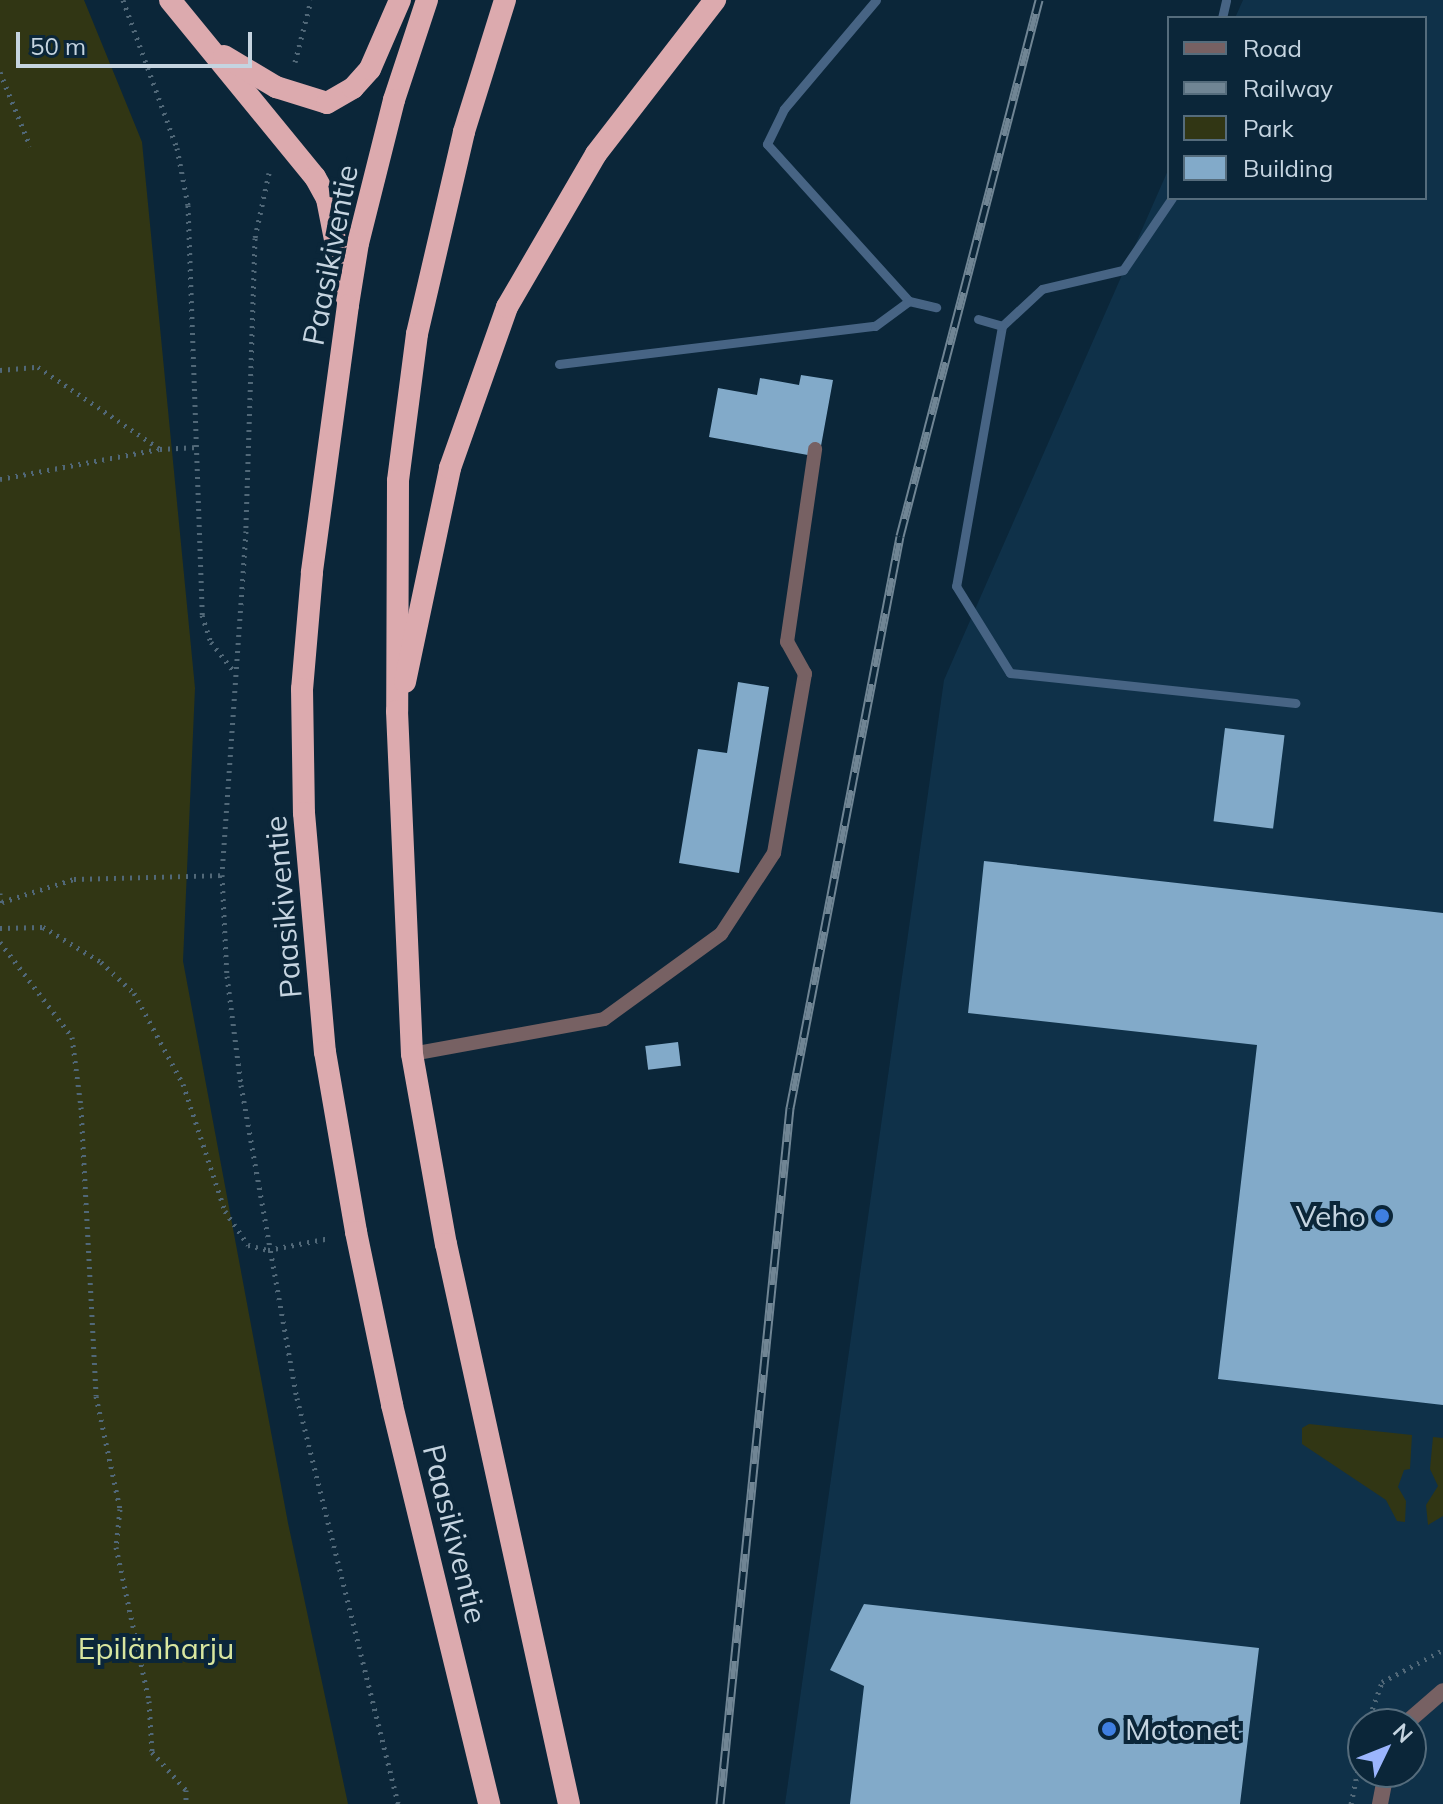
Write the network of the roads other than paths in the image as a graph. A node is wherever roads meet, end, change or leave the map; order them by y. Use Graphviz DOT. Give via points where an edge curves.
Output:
graph roads {
  1 [pos="170,0"];
  2 [pos="400,0"];
  3 [pos="427,0"];
  4 [pos="505,0"];
  5 [pos="715,0"];
  6 [pos="205,45"];
  7 [pos="348,305"];
  8 [pos="815,449"];
  9 [pos="397,711"];
  10 [pos="412,1054"];
  11 [pos="1443,1691"];
  12 [pos="1423,1708"];
  13 [pos="489,1804"];
  14 [pos="569,1804"];
  1 -- 6 [label="highway"];
  2 -- 6 [label="highway" via="370,69 353,88 327,103 276,87"];
  3 -- 7 [label="highway, Paasikiventie" via="391,114"];
  4 -- 9 [label="highway, Paasikiventie" via="464,132 417,334 398,481"];
  5 -- 9 [label="highway" via="596,154 507,307 450,468"];
  6 -- 7 [label="highway" via="315,177 327,199"];
  7 -- 13 [label="highway, Paasikiventie" via="302,689 304,813 325,1052 392,1405"];
  8 -- 10 [label="lane" via="787,642 805,674 774,853 721,934 604,1019"];
  9 -- 10 [label="highway, Paasikiventie"];
  10 -- 14 [label="highway, Paasikiventie" via="446,1244"];
  11 -- 12 [label="street"];
}
